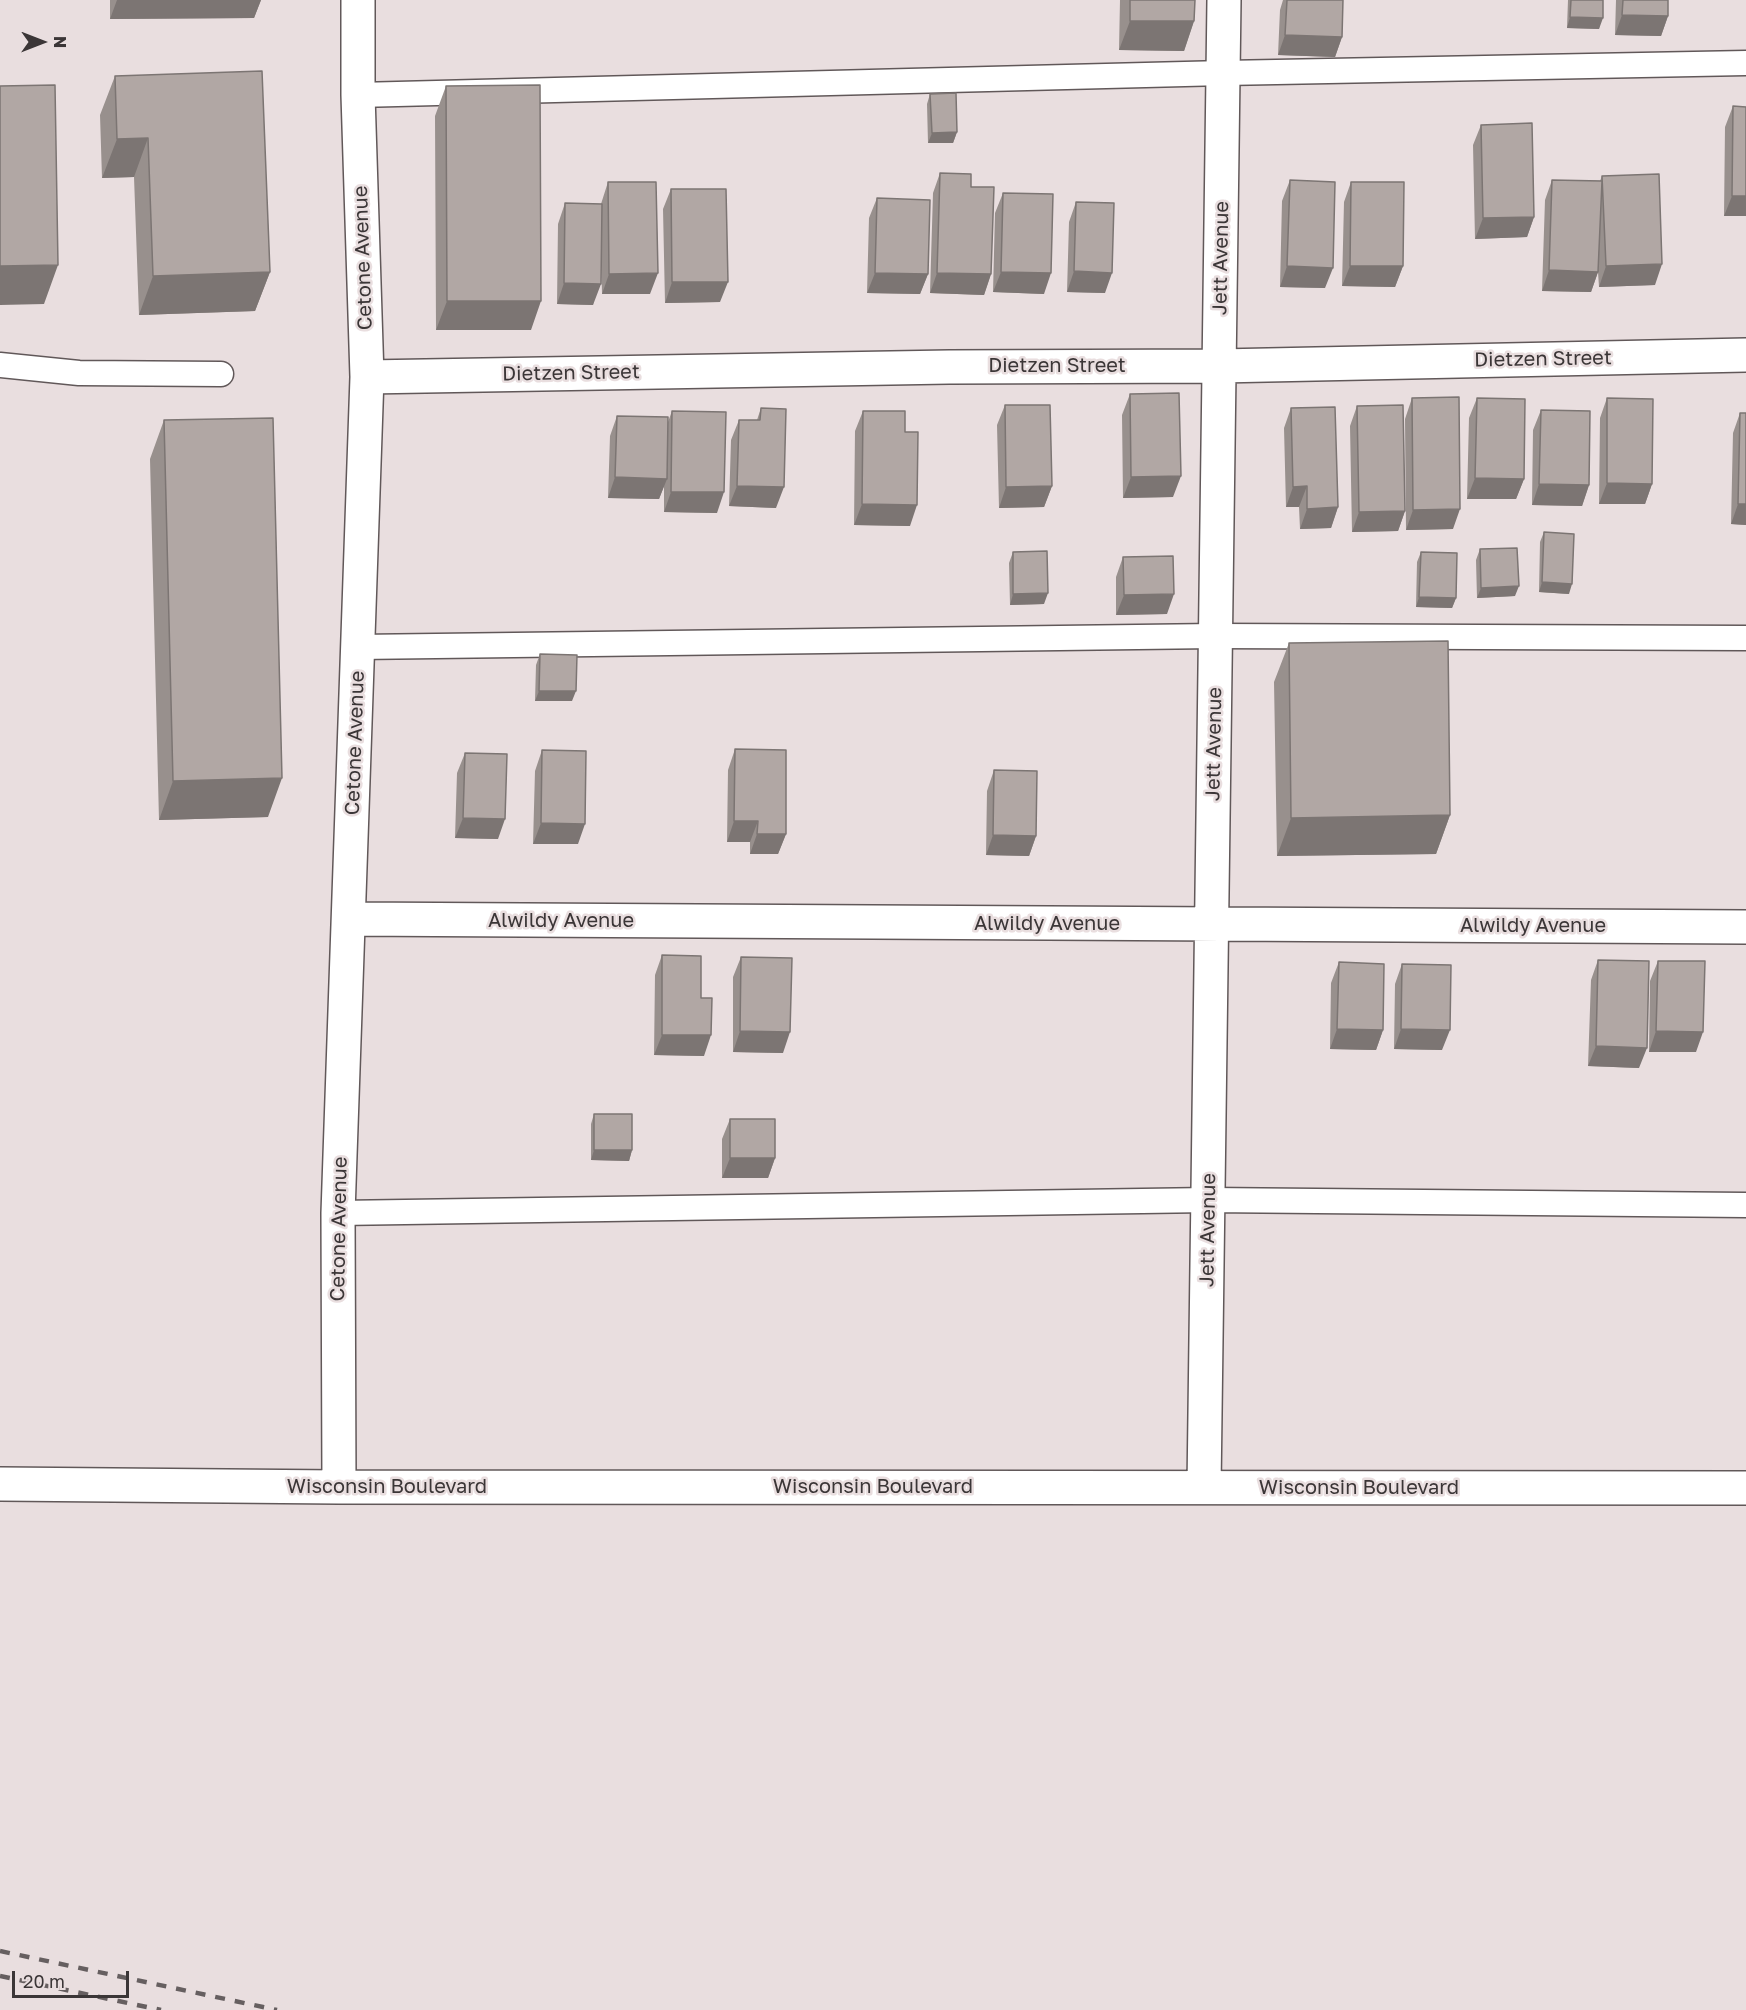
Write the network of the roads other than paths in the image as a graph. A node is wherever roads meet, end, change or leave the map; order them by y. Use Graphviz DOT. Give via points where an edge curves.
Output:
graph roads {
  1 [pos="358,0"];
  2 [pos="1224,0"];
  3 [pos="1746,63"];
  4 [pos="1224,73"];
  5 [pos="358,95"];
  6 [pos="1746,355"];
  7 [pos="0,365"];
  8 [pos="1220,366"];
  9 [pos="221,374"];
  10 [pos="367,377"];
  11 [pos="1215,636"];
  12 [pos="1746,638"];
  13 [pos="358,647"];
  14 [pos="349,920"];
  15 [pos="1212,925"];
  16 [pos="1746,927"];
  17 [pos="1209,1200"];
  18 [pos="1746,1204"];
  19 [pos="338,1213"];
  20 [pos="0,1484"];
  21 [pos="339,1487"];
  22 [pos="1204,1487"];
  23 [pos="1746,1488"];
  1 -- 5 [label="street, Cetone Avenue"];
  2 -- 4 [label="street, Jett Avenue"];
  3 -- 4 [label="lane"];
  4 -- 5 [label="lane"];
  4 -- 8 [label="street, Jett Avenue"];
  5 -- 10 [label="street, Cetone Avenue"];
  6 -- 8 [label="street, Dietzen Street"];
  7 -- 9 [label="lane" via="79,373"];
  8 -- 10 [label="street, Dietzen Street"];
  8 -- 11 [label="street, Jett Avenue"];
  10 -- 13 [label="street, Cetone Avenue"];
  11 -- 12 [label="lane"];
  11 -- 13 [label="lane"];
  11 -- 15 [label="street, Jett Avenue"];
  13 -- 14 [label="street, Cetone Avenue"];
  14 -- 15 [label="street, Alwildy Avenue"];
  14 -- 19 [label="street, Cetone Avenue"];
  15 -- 16 [label="street, Alwildy Avenue"];
  15 -- 17 [label="street, Jett Avenue"];
  17 -- 18 [label="lane"];
  17 -- 19 [label="lane"];
  17 -- 22 [label="street, Jett Avenue"];
  19 -- 21 [label="street, Cetone Avenue"];
  20 -- 21 [label="street, Wisconsin Boulevard"];
  21 -- 22 [label="street, Wisconsin Boulevard"];
  22 -- 23 [label="street, Wisconsin Boulevard"];
}
